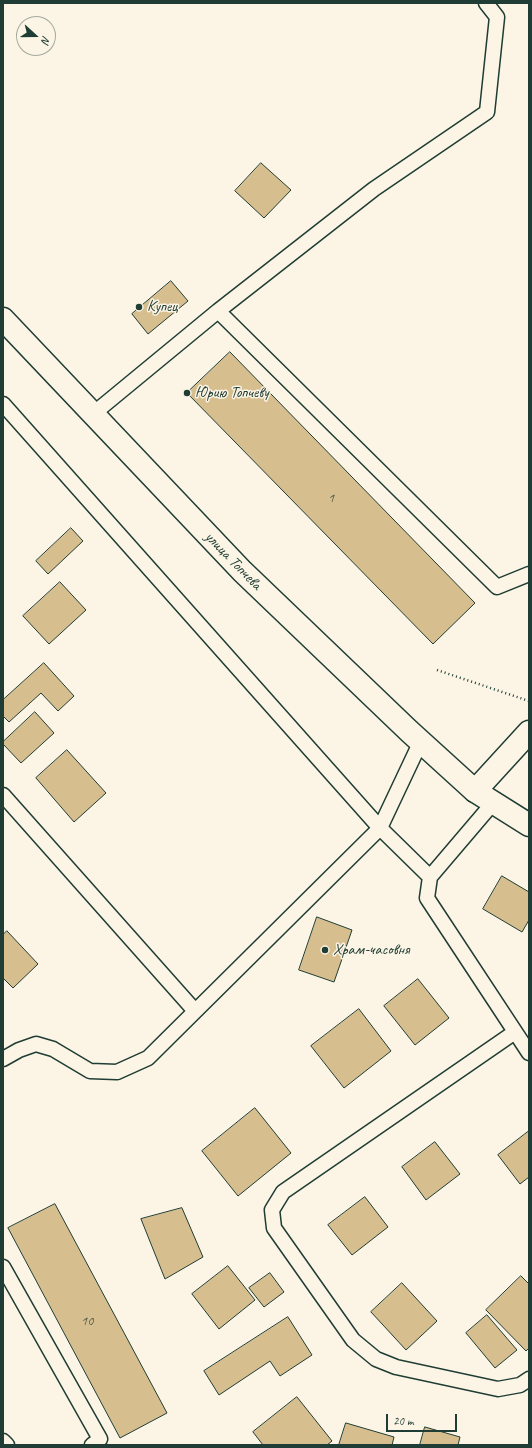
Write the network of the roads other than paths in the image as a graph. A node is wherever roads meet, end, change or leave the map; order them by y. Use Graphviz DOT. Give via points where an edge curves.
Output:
graph roads {
  1 [pos="486,3"];
  2 [pos="218,311"];
  3 [pos="3,319"];
  4 [pos="3,404"];
  5 [pos="93,414"];
  6 [pos="529,574"];
  7 [pos="529,732"];
  8 [pos="421,741"];
  9 [pos="475,791"];
  10 [pos="3,795"];
  11 [pos="493,803"];
  12 [pos="529,825"];
  13 [pos="380,828"];
  14 [pos="430,877"];
  15 [pos="195,1011"];
  16 [pos="515,1032"];
  17 [pos="529,1053"];
  18 [pos="3,1059"];
  19 [pos="3,1267"];
  20 [pos="529,1378"];
  21 [pos="3,1441"];
  22 [pos="7,1445"];
  23 [pos="92,1445"];
  1 -- 2 [label="lane" via="496,17 487,112 374,189"];
  2 -- 5 [label="lane"];
  2 -- 6 [label="lane" via="497,587"];
  3 -- 5 [label="street, улица Топчева"];
  4 -- 13 [label="lane"];
  5 -- 8 [label="street, улица Топчева" via="242,571"];
  7 -- 9 [label="street"];
  8 -- 9 [label="street, улица Топчева"];
  8 -- 13 [label="lane"];
  9 -- 11 [label="street, улица Топчева"];
  10 -- 15 [label="lane"];
  11 -- 12 [label="street, улица Топчева"];
  11 -- 14 [label="lane"];
  13 -- 14 [label="lane"];
  13 -- 15 [label="lane"];
  14 -- 16 [label="lane" via="427,898"];
  15 -- 18 [label="lane" via="148,1058 117,1072 90,1071 52,1049 36,1044"];
  16 -- 17 [label="lane"];
  16 -- 20 [label="lane" via="283,1192 272,1210 274,1228 353,1340 376,1359 396,1368 498,1389 520,1385"];
  19 -- 23 [label="lane" via="100,1439"];
  21 -- 22 [label="lane"];
}
